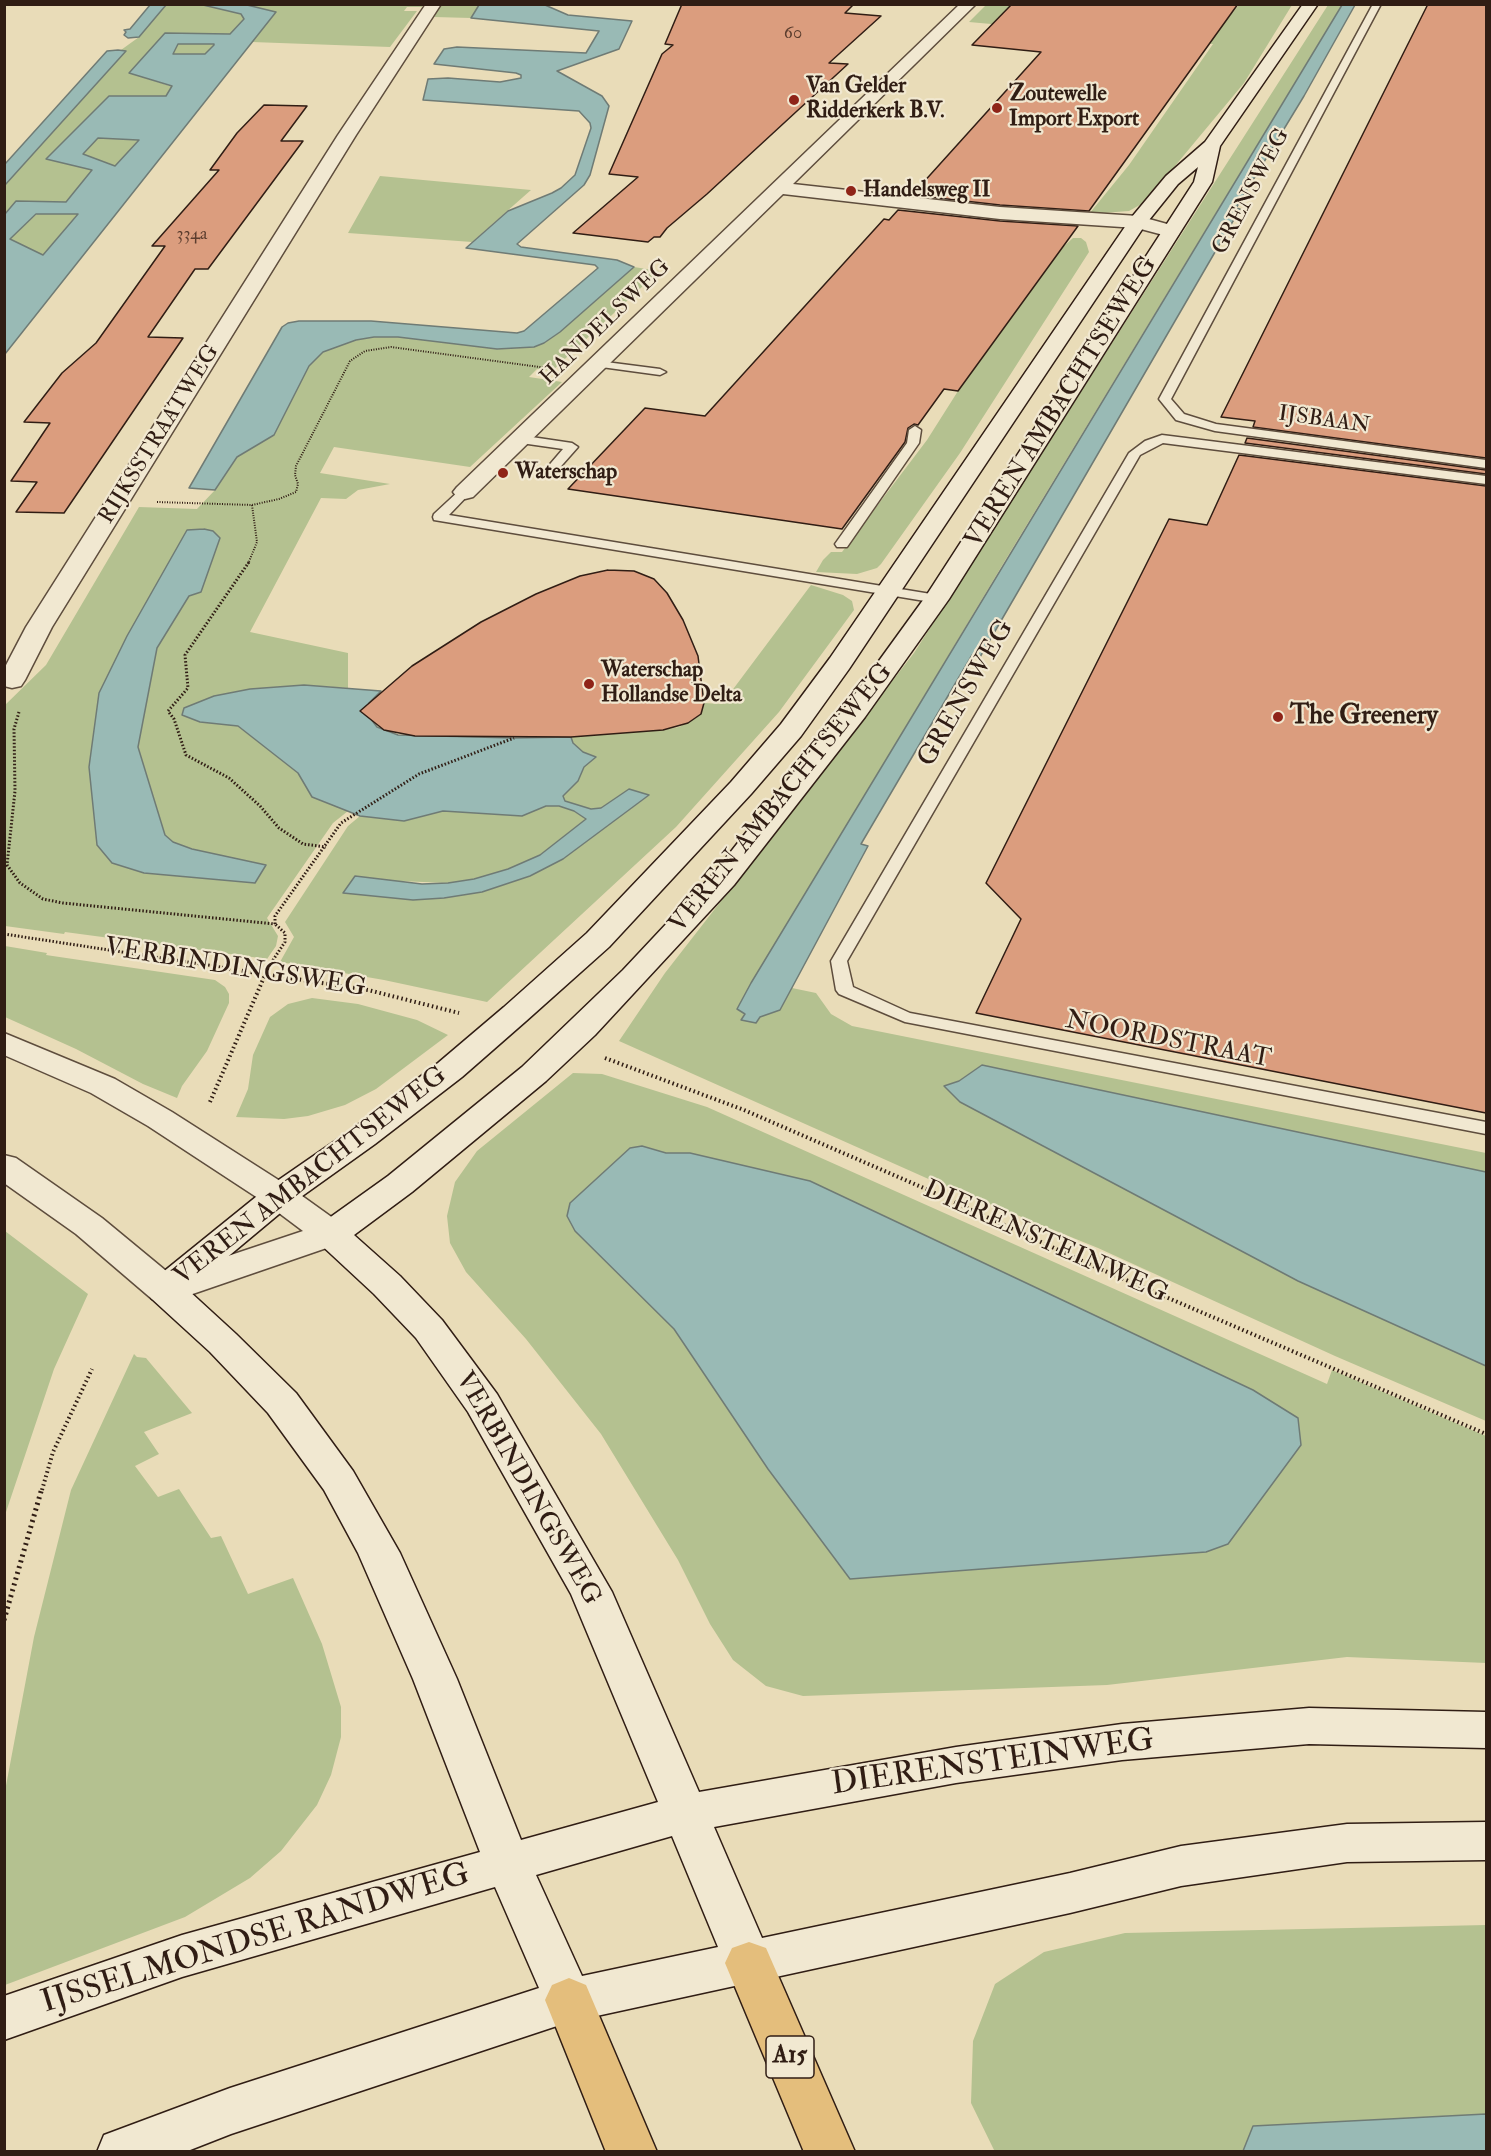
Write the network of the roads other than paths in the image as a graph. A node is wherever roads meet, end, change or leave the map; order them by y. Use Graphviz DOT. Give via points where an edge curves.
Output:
graph roads {
  1 [pos="434,4"];
  2 [pos="969,4"];
  3 [pos="1311,4"];
  4 [pos="1377,4"];
  5 [pos="1211,146"];
  6 [pos="781,188"];
  7 [pos="1134,228"];
  8 [pos="1171,231"];
  9 [pos="594,369"];
  10 [pos="660,372"];
  11 [pos="1166,399"];
  12 [pos="915,430"];
  13 [pos="518,439"];
  14 [pos="1486,464"];
  15 [pos="551,470"];
  16 [pos="1486,480"];
  17 [pos="465,492"];
  18 [pos="842,544"];
  19 [pos="888,591"];
  20 [pos="937,599"];
  21 [pos="12,680"];
  22 [pos="845,990"];
  23 [pos="4,1043"];
  24 [pos="1486,1128"];
  25 [pos="4,1166"];
  26 [pos="279,1196"];
  27 [pos="331,1234"];
  28 [pos="165,1290"];
  29 [pos="1486,1730"];
  30 [pos="685,1813"];
  31 [pos="1486,1841"];
  32 [pos="507,1862"];
  33 [pos="749,1963"];
  34 [pos="569,2000"];
  35 [pos="4,2018"];
  36 [pos="122,2151"];
  37 [pos="632,2151"];
  38 [pos="830,2151"];
  1 -- 21 [label="main road, RIJKSSTRAATWEG" via="347,135 39,627"];
  2 -- 6 [label="main road, HANDELSWEG"];
  3 -- 5 [label="main road, VEREN AMBACHTSEWEG"];
  4 -- 11 [label="lane, GRENSWEG"];
  5 -- 7 [label="main road, VEREN AMBACHTSEWEG" via="1172,180"];
  5 -- 8 [label="main road, VEREN AMBACHTSEWEG" via="1203,182"];
  6 -- 7 [label="main road" via="1000,213 1039,223"];
  6 -- 9 [label="main road, HANDELSWEG"];
  7 -- 8 [label="main road"];
  7 -- 19 [label="main road, VEREN AMBACHTSEWEG"];
  8 -- 20 [label="main road, VEREN AMBACHTSEWEG"];
  9 -- 10 [label="lane"];
  9 -- 13 [label="main road, HANDELSWEG"];
  11 -- 14 [label="lane, IJSBAAN" via="1180,417 1215,427"];
  12 -- 18 [label="lane" via="913,443"];
  13 -- 15 [label="lane" via="572,447"];
  13 -- 17 [label="main road, HANDELSWEG"];
  16 -- 22 [label="lane, GRENSWEG" via="1162,439 1135,453 839,961"];
  17 -- 19 [label="lane" via="439,517"];
  19 -- 20 [label="lane"];
  19 -- 26 [label="main road, VEREN AMBACHTSEWEG" via="791,730 598,940 450,1070"];
  20 -- 27 [label="main road, VEREN AMBACHTSEWEG" via="856,711 724,879 634,977 584,1028 493,1109"];
  22 -- 24 [label="lane, NOORDSTRAAT" via="905,1017"];
  23 -- 26 [label="main road, VERBINDINGSWEG" via="103,1086"];
  25 -- 28 [label="main road" via="89,1226"];
  26 -- 27 [label="main road, VERBINDINGSWEG"];
  26 -- 28 [label="main road, VEREN AMBACHTSEWEG"];
  27 -- 28 [label="main road, VEREN AMBACHTSEWEG"];
  27 -- 30 [label="main road, VERBINDINGSWEG" via="429,1329 483,1404 591,1592"];
  28 -- 32 [label="main road" via="282,1403 339,1481 378,1553 435,1679"];
  29 -- 30 [label="main road, DIERENSTEINWEG" via="1309,1726 1122,1742 956,1765"];
  30 -- 32 [label="main road, DIERENSTEINWEG"];
  30 -- 33 [label="main road, VERBINDINGSWEG"];
  31 -- 33 [label="main road" via="1347,1843 1181,1866"];
  32 -- 34 [label="main road"];
  32 -- 35 [label="main road, IJSSELMONDSE RANDWEG" via="182,1956"];
  33 -- 34 [label="main road"];
  33 -- 38 [label="highway, A15"];
  34 -- 36 [label="main road" via="230,2111"];
  34 -- 37 [label="highway"];
}
